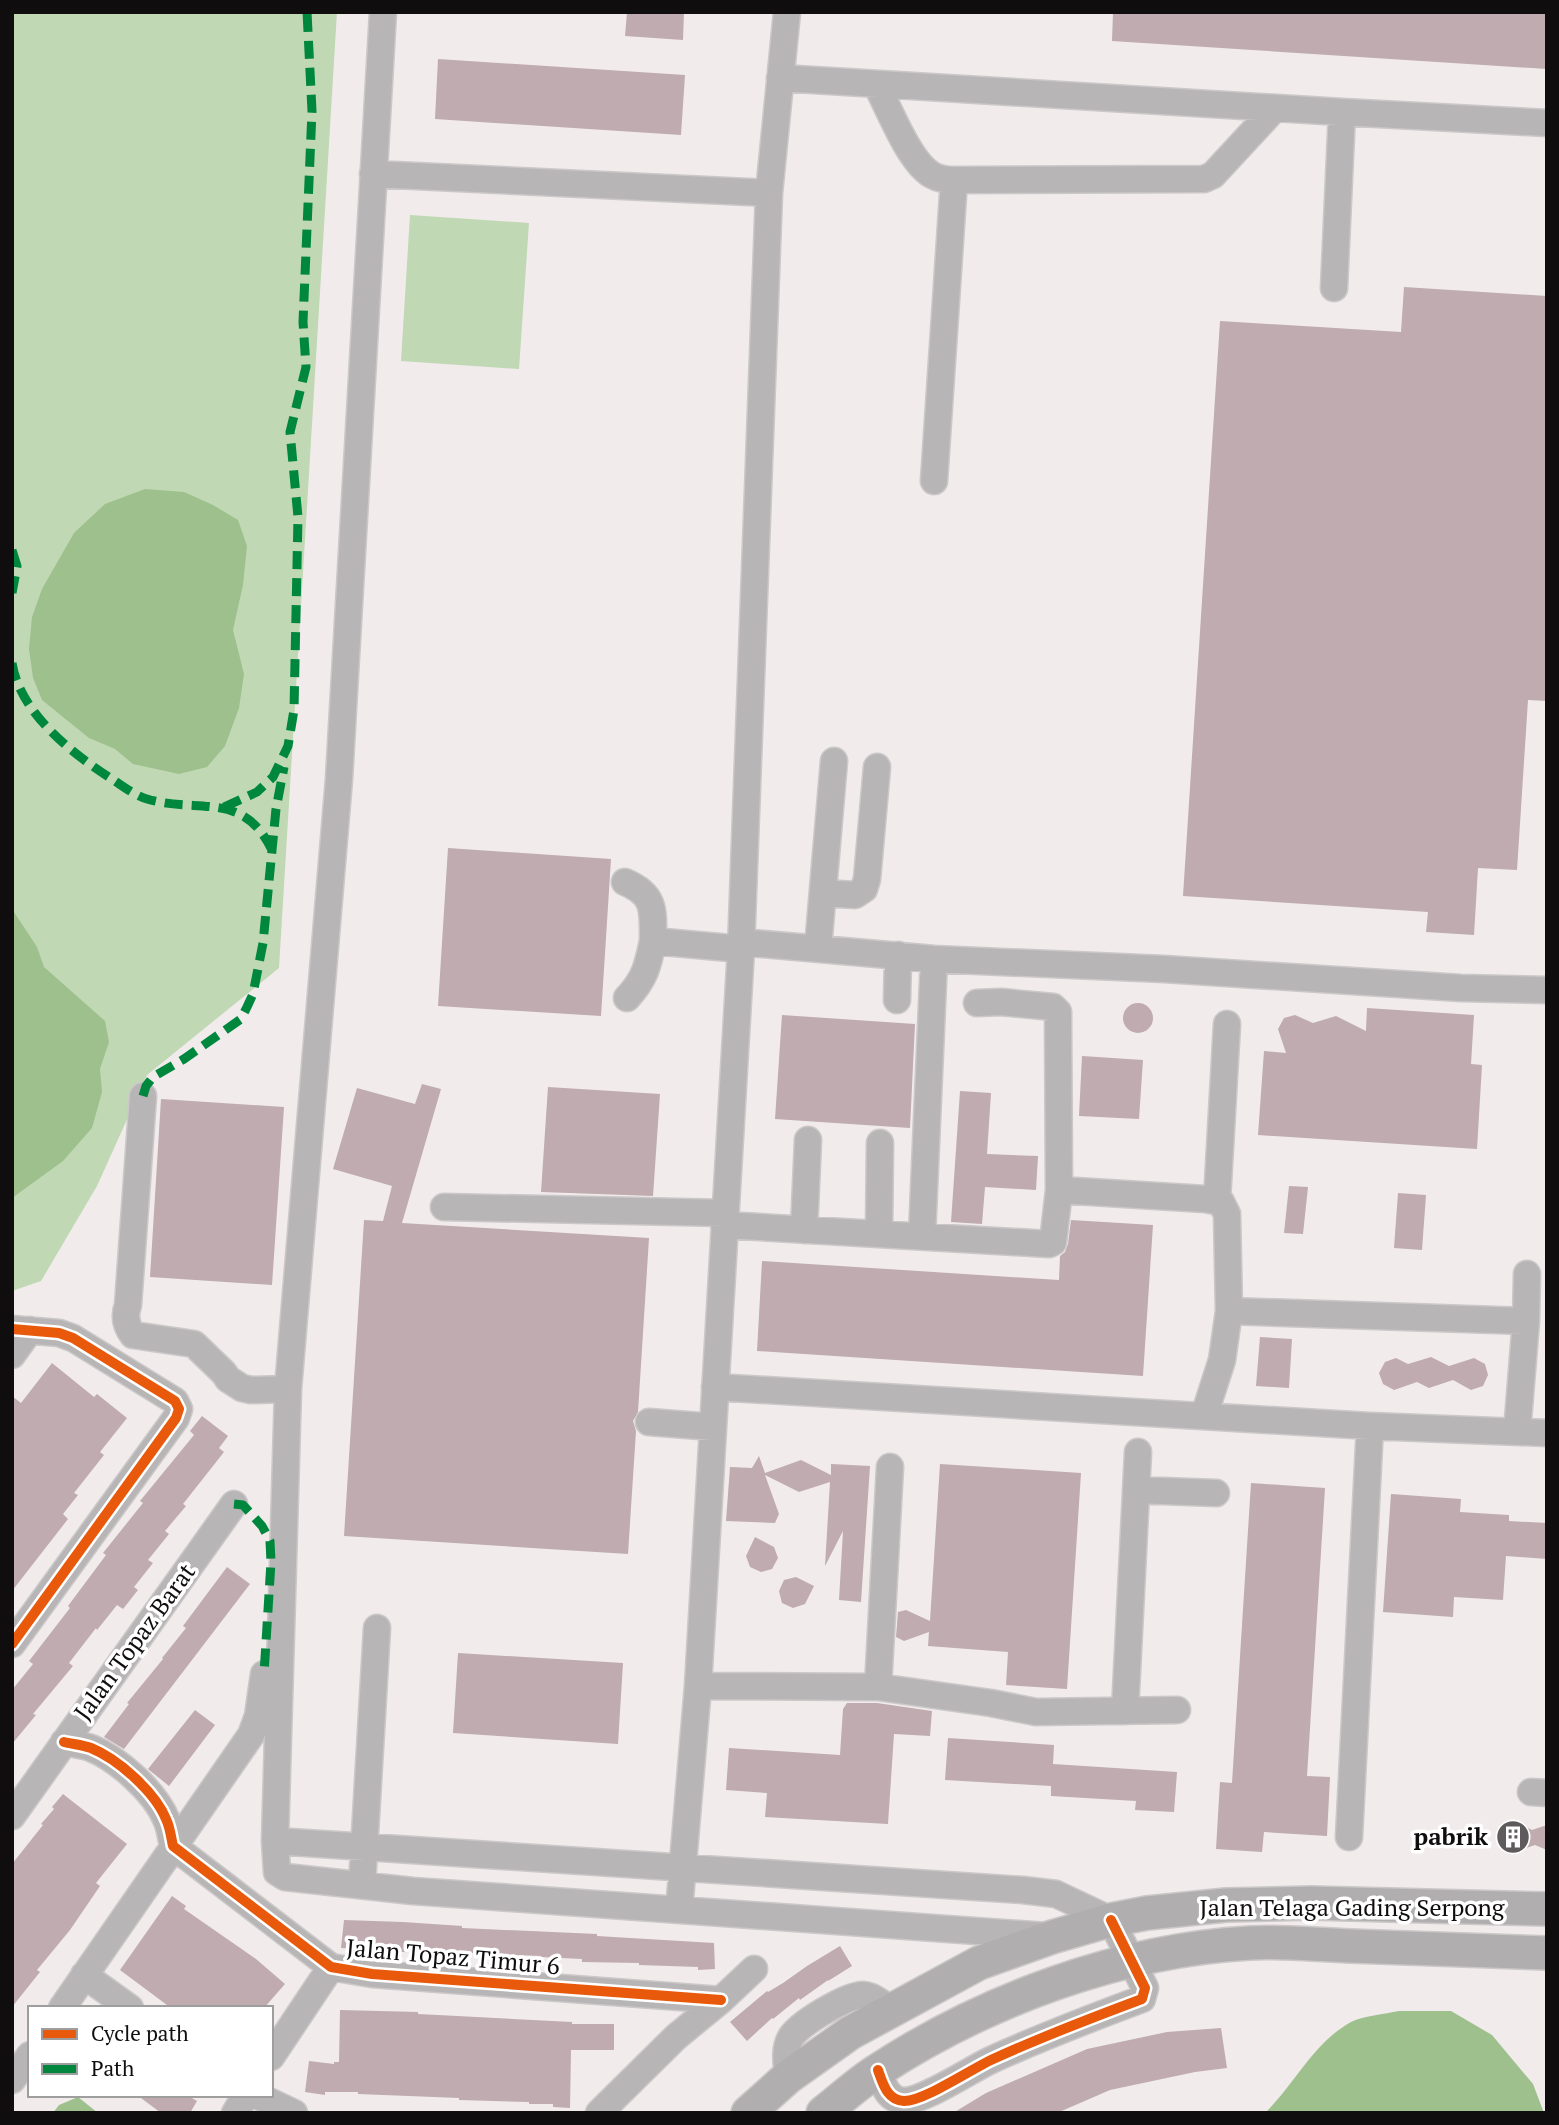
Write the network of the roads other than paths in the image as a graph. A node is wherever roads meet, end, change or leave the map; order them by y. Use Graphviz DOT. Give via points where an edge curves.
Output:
graph roads {
  1 [pos="383,12"];
  2 [pos="787,12"];
  3 [pos="780,78"];
  4 [pos="876,84"];
  5 [pos="1275,108"];
  6 [pos="1342,112"];
  7 [pos="1547,123"];
  8 [pos="373,174"];
  9 [pos="954,180"];
  10 [pos="769,193"];
  11 [pos="1334,288"];
  12 [pos="933,481"];
  13 [pos="834,761"];
  14 [pos="877,768"];
  15 [pos="625,882"];
  16 [pos="823,893"];
  17 [pos="653,941"];
  18 [pos="740,946"];
  19 [pos="818,948"];
  20 [pos="898,955"];
  21 [pos="934,959"];
  22 [pos="1547,989"];
  23 [pos="627,998"];
  24 [pos="897,999"];
  25 [pos="977,1003"];
  26 [pos="1227,1024"];
  27 [pos="143,1096"];
  28 [pos="807,1140"];
  29 [pos="880,1143"];
  30 [pos="1059,1190"];
  31 [pos="1217,1200"];
  32 [pos="444,1207"];
  33 [pos="724,1219"];
  34 [pos="804,1230"];
  35 [pos="879,1233"];
  36 [pos="922,1236"];
  37 [pos="1527,1274"];
  38 [pos="1228,1311"];
  39 [pos="1526,1321"];
  40 [pos="21,1330"];
  41 [pos="12,1355"];
  42 [pos="715,1387"];
  43 [pos="288,1389"];
  44 [pos="1204,1416"];
  45 [pos="649,1422"];
  46 [pos="1370,1426"];
  47 [pos="713,1427"];
  48 [pos="1517,1432"];
  49 [pos="1547,1433"];
  50 [pos="1138,1452"];
  51 [pos="890,1467"];
  52 [pos="1136,1490"];
  53 [pos="1216,1493"];
  54 [pos="234,1504"];
  55 [pos="377,1628"];
  56 [pos="12,1644"];
  57 [pos="264,1674"];
  58 [pos="698,1686"];
  59 [pos="878,1687"];
  60 [pos="1177,1710"];
  61 [pos="1125,1711"];
  62 [pos="64,1742"];
  63 [pos="12,1816"];
  64 [pos="1349,1837"];
  65 [pos="275,1841"];
  66 [pos="173,1846"];
  67 [pos="365,1846"];
  68 [pos="682,1867"];
  69 [pos="362,1885"];
  70 [pos="1547,1909"];
  71 [pos="679,1910"];
  72 [pos="1111,1920"];
  73 [pos="1052,1937"];
  74 [pos="1547,1953"];
  75 [pos="1132,1960"];
  76 [pos="331,1967"];
  77 [pos="754,1969"];
  78 [pos="84,1975"];
  79 [pos="721,2000"];
  80 [pos="62,2006"];
  81 [pos="127,2006"];
  82 [pos="273,2054"];
  83 [pos="28,2058"];
  84 [pos="878,2070"];
  85 [pos="12,2080"];
  86 [pos="245,2097"];
  87 [pos="260,2097"];
  88 [pos="235,2113"];
  89 [pos="294,2113"];
  90 [pos="599,2113"];
  91 [pos="748,2113"];
  92 [pos="823,2113"];
  1 -- 8 [label="street"];
  2 -- 3 [label="street"];
  3 -- 4 [label="street"];
  3 -- 10 [label="street"];
  4 -- 5 [label="street"];
  4 -- 9 [label="street" via="918,163 930,174"];
  5 -- 6 [label="street"];
  5 -- 9 [label="street" via="1213,175 1204,179"];
  6 -- 7 [label="street"];
  6 -- 11 [label="street"];
  8 -- 10 [label="street"];
  8 -- 43 [label="street" via="339,779"];
  9 -- 12 [label="street"];
  10 -- 18 [label="street"];
  13 -- 16 [label="street"];
  14 -- 16 [label="street" via="864,889 855,895"];
  15 -- 17 [label="street" via="640,888 648,898"];
  16 -- 19 [label="street"];
  17 -- 18 [label="street"];
  17 -- 23 [label="street" via="646,972"];
  18 -- 19 [label="street"];
  18 -- 33 [label="street"];
  19 -- 20 [label="street"];
  20 -- 21 [label="street"];
  20 -- 24 [label="street"];
  21 -- 22 [label="street"];
  21 -- 36 [label="street"];
  25 -- 30 [label="street" via="1058,1011"];
  26 -- 31 [label="street"];
  27 -- 43 [label="street" via="125,1312 129,1329 133,1335 194,1344 242,1388"];
  28 -- 34 [label="street"];
  29 -- 35 [label="street"];
  30 -- 31 [label="street"];
  30 -- 36 [label="street" via="1052,1243"];
  31 -- 38 [label="street" via="1227,1214"];
  32 -- 33 [label="street"];
  33 -- 34 [label="street"];
  33 -- 42 [label="street"];
  34 -- 35 [label="street"];
  35 -- 36 [label="street"];
  37 -- 39 [label="street"];
  38 -- 39 [label="street"];
  38 -- 44 [label="street" via="1222,1360"];
  39 -- 48 [label="street"];
  40 -- 41 [label="street"];
  40 -- 56 [label="street" via="74,1338 175,1401 178,1413"];
  42 -- 44 [label="street"];
  42 -- 47 [label="street"];
  43 -- 65 [label="street"];
  44 -- 46 [label="street"];
  45 -- 47 [label="street"];
  46 -- 48 [label="street"];
  46 -- 64 [label="street"];
  47 -- 58 [label="street"];
  48 -- 49 [label="street"];
  50 -- 52 [label="street"];
  51 -- 59 [label="street"];
  52 -- 53 [label="street"];
  52 -- 61 [label="street"];
  54 -- 62 [label="street, Jalan Topaz Barat"];
  55 -- 67 [label="street"];
  57 -- 66 [label="street" via="251,1735"];
  58 -- 59 [label="street"];
  58 -- 68 [label="street"];
  59 -- 61 [label="street" via="1036,1713"];
  60 -- 61 [label="street"];
  62 -- 63 [label="street, Jalan Topaz Barat"];
  62 -- 66 [label="street" via="90,1748 134,1778 167,1819"];
  65 -- 67 [label="street"];
  65 -- 69 [label="street" via="280,1875"];
  66 -- 76 [label="street, Jalan Topaz Timur 6"];
  66 -- 78 [label="street"];
  67 -- 68 [label="street"];
  67 -- 69 [label="street"];
  68 -- 71 [label="street"];
  68 -- 72 [label="street" via="1056,1894"];
  69 -- 71 [label="street"];
  70 -- 72 [label="main road, Jalan Telaga Gading Serpong" via="1226,1905"];
  71 -- 73 [label="street"];
  72 -- 73 [label="main road, Jalan Telaga Gading Serpong"];
  72 -- 75 [label="street"];
  73 -- 91 [label="main road, Jalan Telaga Gading Serpong" via="979,1963 850,2033 788,2077"];
  74 -- 75 [label="main road, Jalan Telaga Gading Serpong" via="1253,1943"];
  75 -- 84 [label="main road, Jalan Telaga Gading Serpong" via="988,2010"];
  75 -- 84 [label="street" via="1145,1988 1142,1999 1009,2052 919,2099 893,2099"];
  76 -- 79 [label="street, Jalan Topaz Timur 6" via="372,1975"];
  76 -- 82 [label="street"];
  77 -- 79 [label="street"];
  78 -- 80 [label="street"];
  78 -- 81 [label="street"];
  79 -- 90 [label="street"];
  83 -- 85 [label="street"];
  84 -- 92 [label="main road, Jalan Telaga Gading Serpong"];
  86 -- 88 [label="street"];
  87 -- 89 [label="street"];
}
